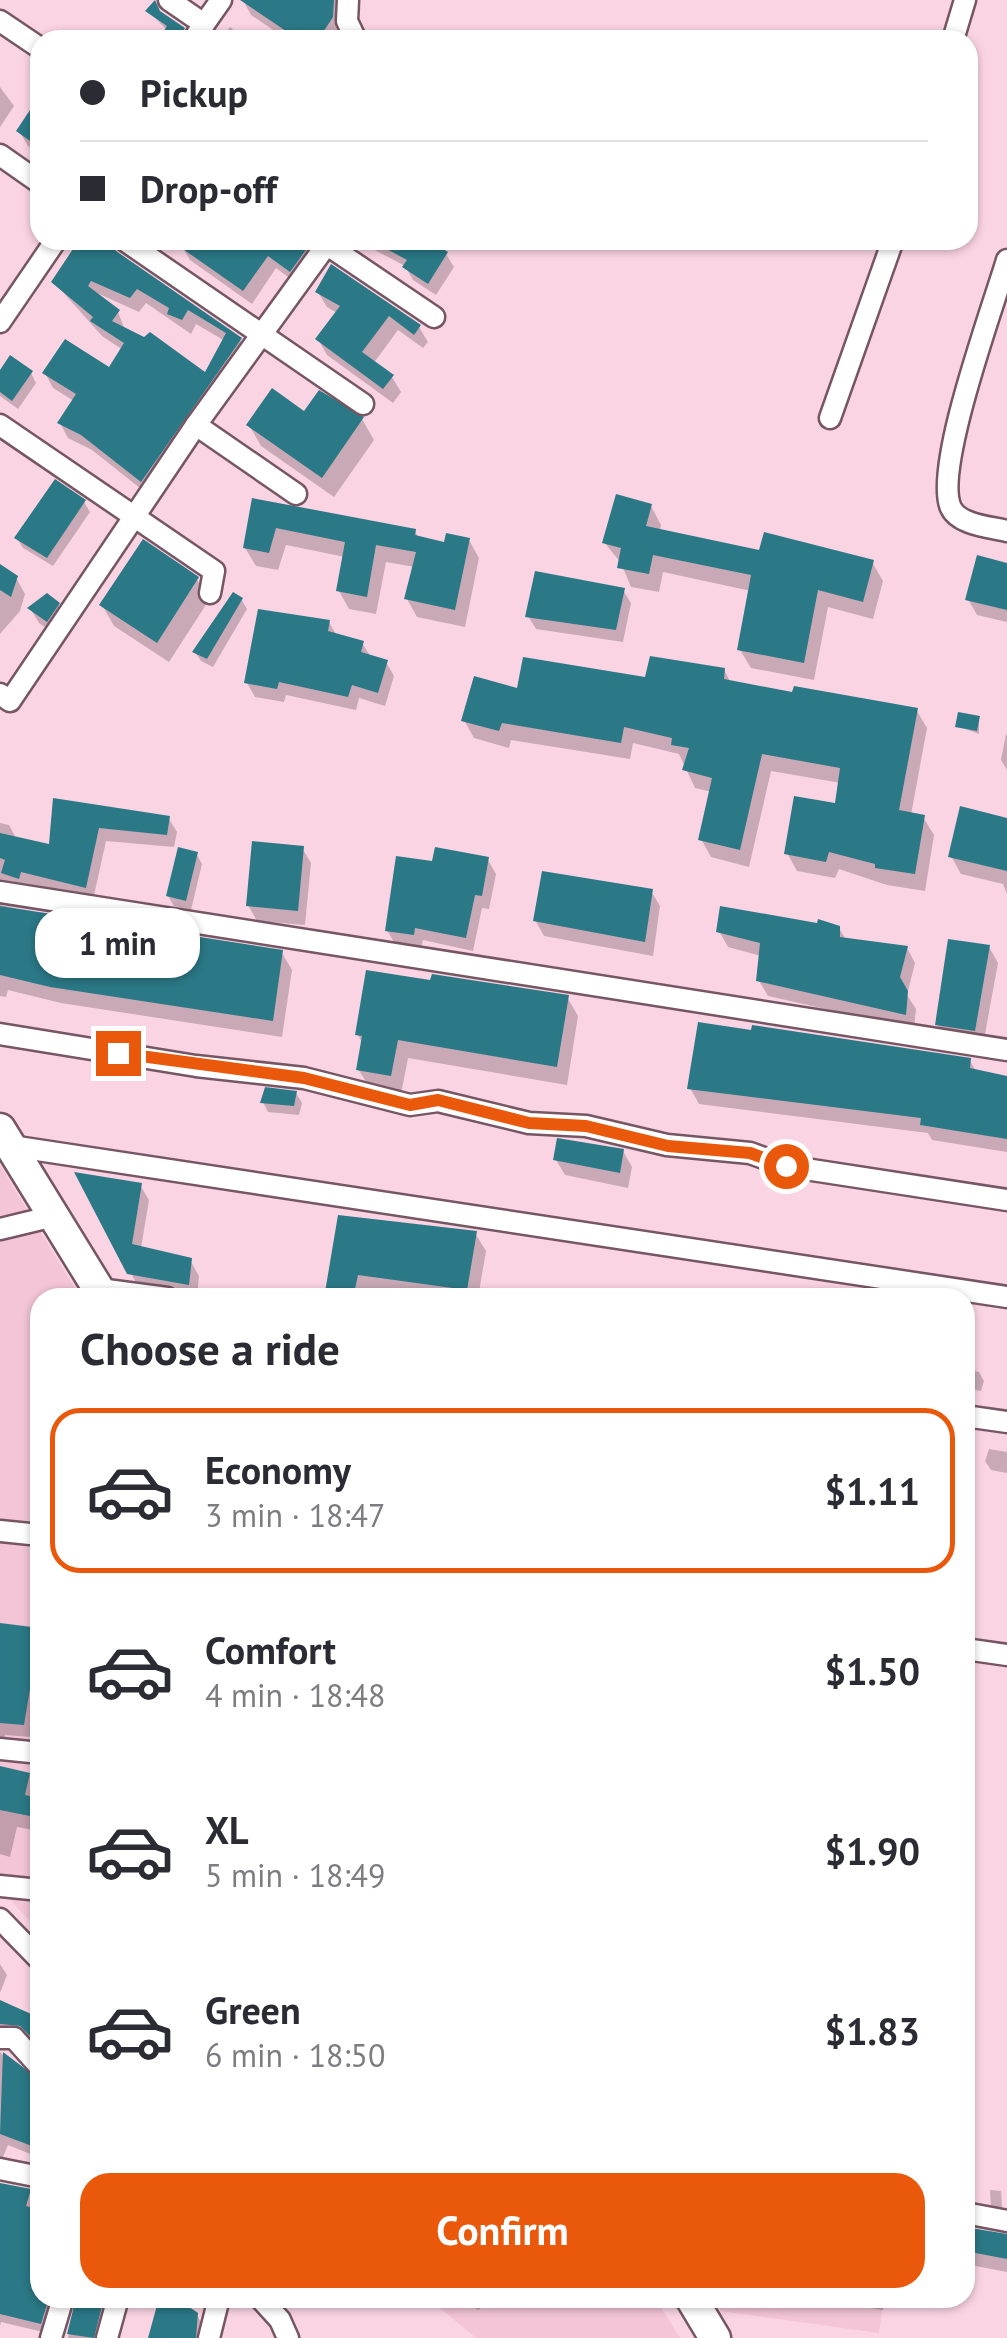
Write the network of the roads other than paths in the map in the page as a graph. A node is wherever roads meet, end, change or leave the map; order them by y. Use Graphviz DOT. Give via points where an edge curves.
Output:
graph roads {
  1 [pos="168,0"];
  2 [pos="221,0"];
  3 [pos="348,0"];
  4 [pos="964,0"];
  5 [pos="0,21"];
  6 [pos="197,30"];
  7 [pos="200,30"];
  8 [pos="351,30"];
  9 [pos="955,30"];
  10 [pos="30,41"];
  11 [pos="0,155"];
  12 [pos="30,175"];
  13 [pos="47,250"];
  14 [pos="139,250"];
  15 [pos="321,250"];
  16 [pos="337,250"];
  17 [pos="889,250"];
  18 [pos="1007,260"];
  19 [pos="8,294"];
  20 [pos="434,318"];
  21 [pos="0,322"];
  22 [pos="264,336"];
  23 [pos="363,404"];
  24 [pos="830,418"];
  25 [pos="0,425"];
  26 [pos="196,425"];
  27 [pos="296,494"];
  28 [pos="134,516"];
  29 [pos="1007,531"];
  30 [pos="210,593"];
  31 [pos="0,694"];
  32 [pos="0,892"];
  33 [pos="0,1034"];
  34 [pos="1007,1050"];
  35 [pos="5,1138"];
  36 [pos="1007,1200"];
  37 [pos="54,1216"];
  38 [pos="0,1228"];
  39 [pos="99,1288"];
  40 [pos="950,1288"];
  41 [pos="975,1292"];
  42 [pos="1007,1297"];
  43 [pos="975,1417"];
  44 [pos="1007,1422"];
  45 [pos="0,1531"];
  46 [pos="30,1535"];
  47 [pos="975,1650"];
  48 [pos="1007,1655"];
  49 [pos="0,1748"];
  50 [pos="30,1752"];
  51 [pos="0,1886"];
  52 [pos="30,1889"];
  53 [pos="0,1919"];
  54 [pos="30,1950"];
  55 [pos="0,2038"];
  56 [pos="30,2056"];
  57 [pos="0,2169"];
  58 [pos="30,2175"];
  59 [pos="975,2215"];
  60 [pos="1007,2221"];
  61 [pos="60,2308"];
  62 [pos="115,2308"];
  63 [pos="216,2308"];
  64 [pos="269,2308"];
  65 [pos="697,2308"];
  66 [pos="51,2338"];
  67 [pos="107,2338"];
  68 [pos="209,2338"];
  69 [pos="288,2338"];
  70 [pos="715,2338"];
  1 -- 6 [label="street"];
  2 -- 7 [label="street"];
  3 -- 8 [label="street"];
  4 -- 9 [label="street"];
  5 -- 10 [label="street"];
  11 -- 12 [label="street"];
  13 -- 19 [label="street"];
  14 -- 22 [label="street"];
  15 -- 22 [label="street"];
  16 -- 20 [label="street"];
  17 -- 24 [label="street"];
  18 -- 29 [label="street" via="950,455 948,492 951,510 962,519"];
  19 -- 21 [label="street"];
  22 -- 23 [label="street"];
  22 -- 26 [label="street"];
  25 -- 28 [label="street"];
  26 -- 27 [label="street"];
  26 -- 28 [label="street"];
  28 -- 30 [label="street" via="214,571"];
  28 -- 31 [label="street" via="10,701"];
  32 -- 34 [label="street"];
  33 -- 36 [label="street" via="304,1078 410,1105 438,1100 529,1123 586,1126 668,1146 750,1153 786,1166"];
  35 -- 37 [label="main road"];
  35 -- 40 [label="street"];
  37 -- 38 [label="street"];
  37 -- 39 [label="main road"];
  41 -- 42 [label="street"];
  43 -- 44 [label="street"];
  45 -- 46 [label="street"];
  47 -- 48 [label="street"];
  49 -- 50 [label="street"];
  51 -- 52 [label="street"];
  53 -- 54 [label="street"];
  55 -- 56 [label="street" via="14,2038"];
  57 -- 58 [label="street"];
  59 -- 60 [label="street"];
  61 -- 66 [label="street"];
  62 -- 67 [label="street"];
  63 -- 68 [label="street"];
  64 -- 69 [label="street"];
  65 -- 70 [label="main road"];
}
